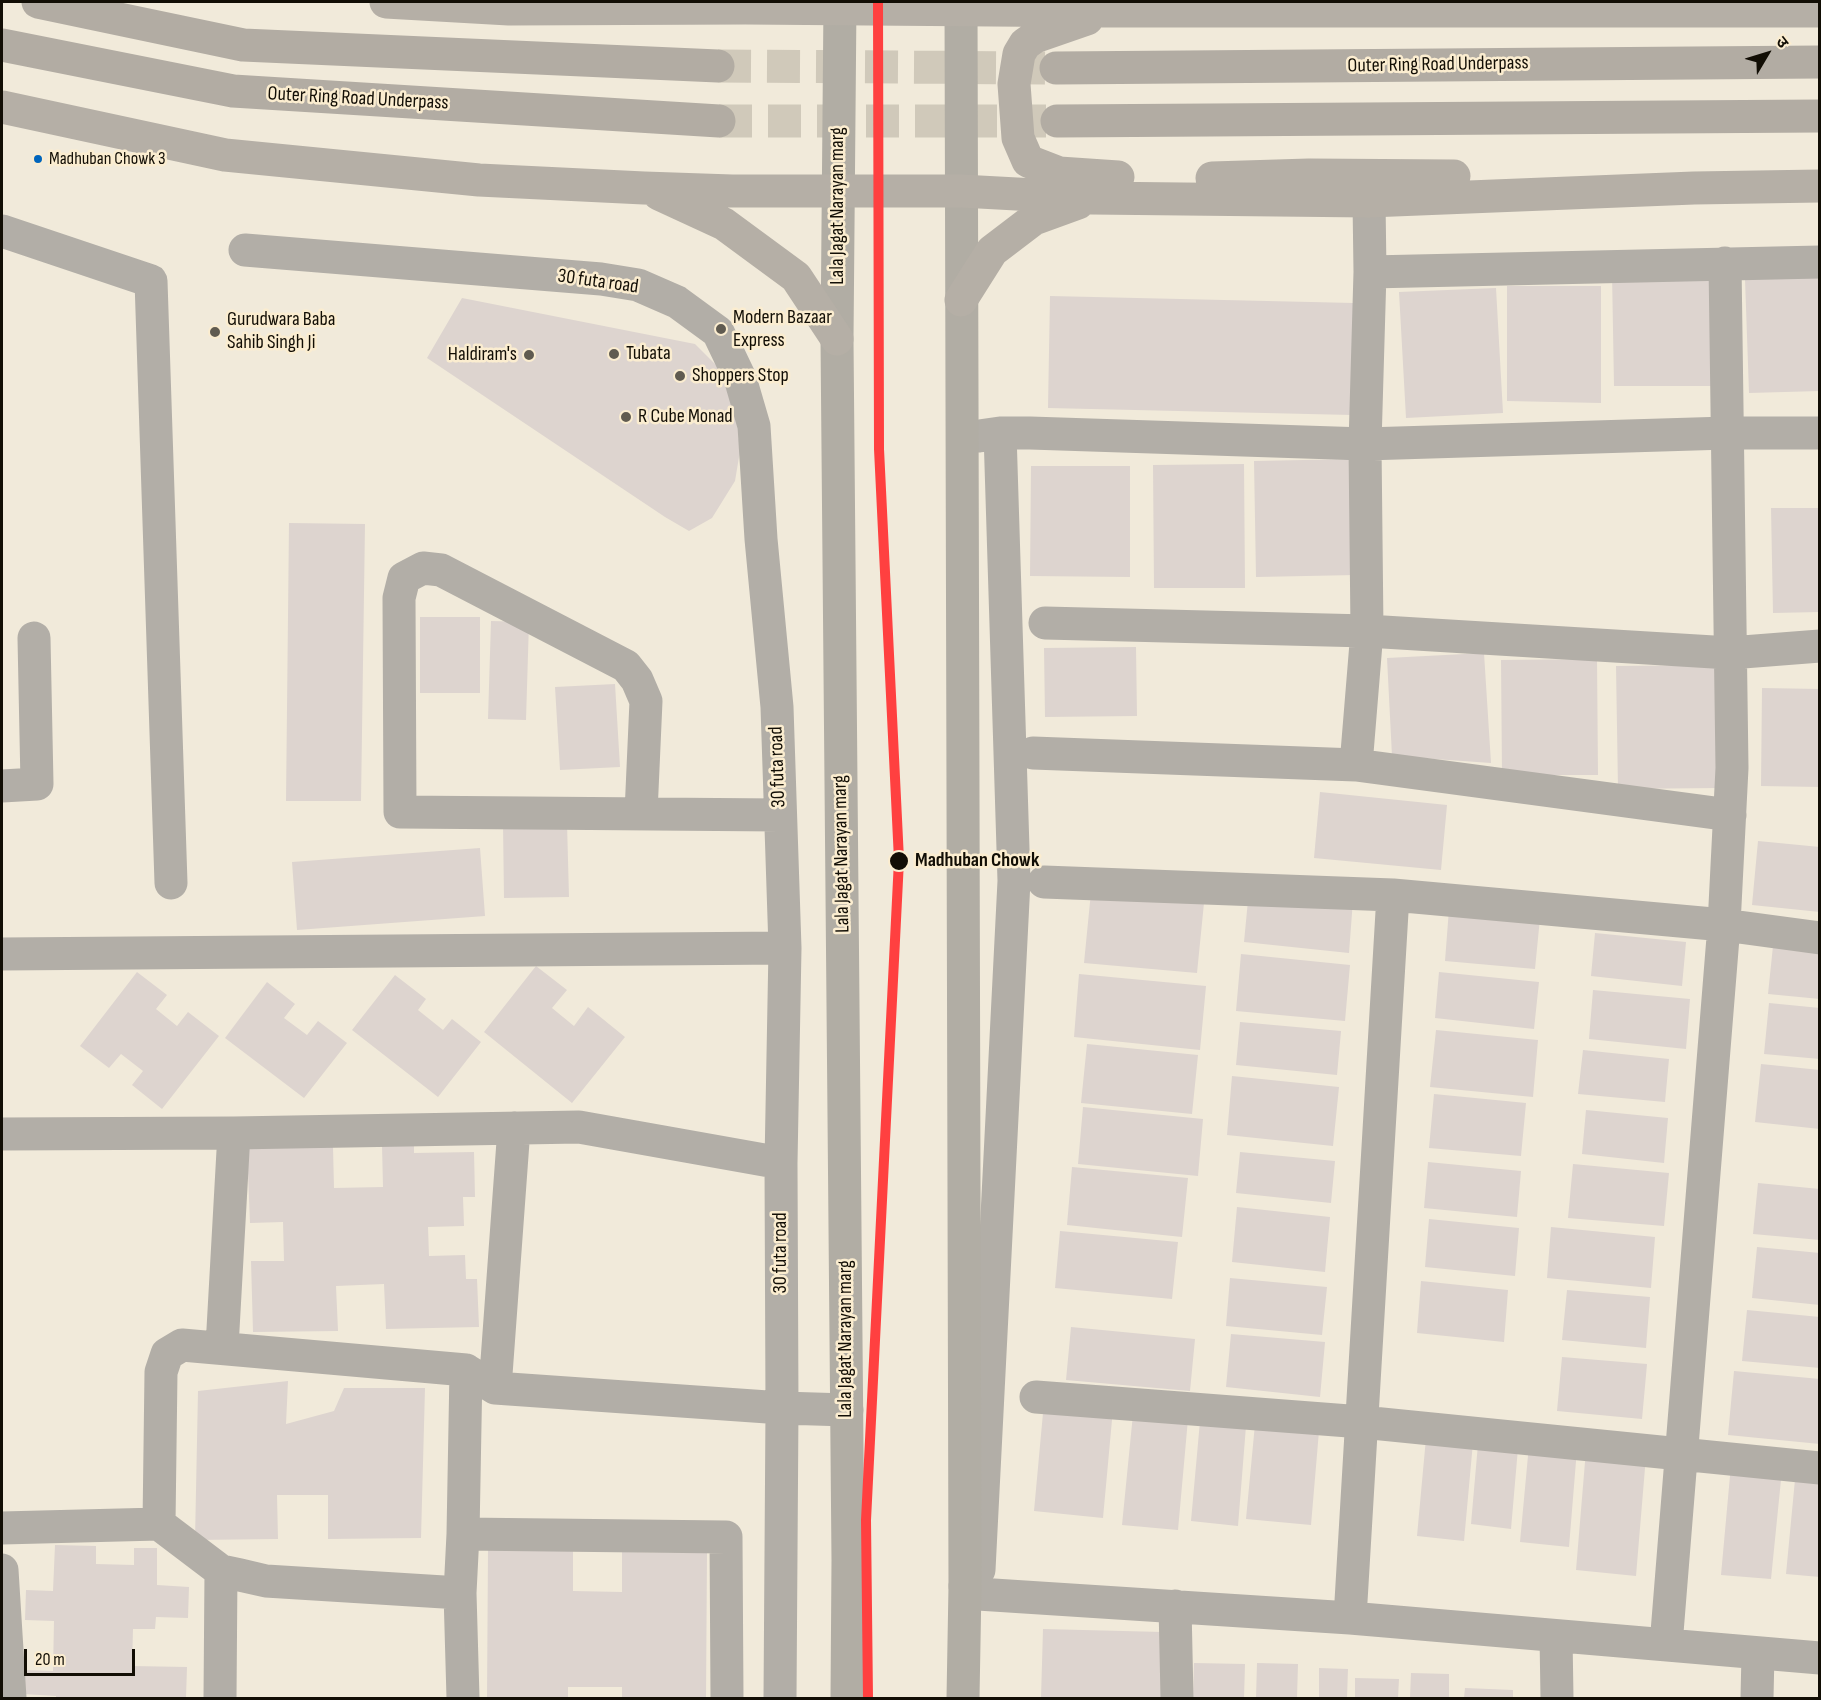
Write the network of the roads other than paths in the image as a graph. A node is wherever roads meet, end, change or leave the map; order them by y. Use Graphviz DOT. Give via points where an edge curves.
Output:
graph roads {
  1 [pos="38,2"];
  2 [pos="386,2"];
  3 [pos="840,5"];
  4 [pos="961,6"];
  5 [pos="1108,6"];
  6 [pos="1820,11"];
  7 [pos="2,45"];
  8 [pos="1820,62"];
  9 [pos="718,66"];
  10 [pos="1056,68"];
  11 [pos="2,107"];
  12 [pos="1820,116"];
  13 [pos="719,121"];
  14 [pos="1057,121"];
  15 [pos="1820,186"];
  16 [pos="644,188"];
  17 [pos="1695,189"];
  18 [pos="838,191"];
  19 [pos="961,191"];
  20 [pos="1091,198"];
  21 [pos="1369,201"];
  22 [pos="2,231"];
  23 [pos="245,250"];
  24 [pos="1820,262"];
  25 [pos="1725,263"];
  26 [pos="1370,272"];
  27 [pos="961,300"];
  28 [pos="837,339"];
  29 [pos="1000,433"];
  30 [pos="1727,433"];
  31 [pos="1820,433"];
  32 [pos="962,438"];
  33 [pos="1365,444"];
  34 [pos="1045,623"];
  35 [pos="1367,631"];
  36 [pos="34,638"];
  37 [pos="1820,646"];
  38 [pos="1730,653"];
  39 [pos="1033,753"];
  40 [pos="1356,765"];
  41 [pos="2,786"];
  42 [pos="641,813"];
  43 [pos="780,815"];
  44 [pos="1730,815"];
  45 [pos="1044,882"];
  46 [pos="171,883"];
  47 [pos="1393,895"];
  48 [pos="1724,925"];
  49 [pos="1820,938"];
  50 [pos="785,948"];
  51 [pos="2,954"];
  52 [pos="514,1128"];
  53 [pos="234,1132"];
  54 [pos="2,1134"];
  55 [pos="781,1162"];
  56 [pos="222,1347"];
  57 [pos="466,1370"];
  58 [pos="495,1388"];
  59 [pos="1036,1397"];
  60 [pos="782,1408"];
  61 [pos="847,1410"];
  62 [pos="1362,1422"];
  63 [pos="1682,1454"];
  64 [pos="1820,1468"];
  65 [pos="159,1524"];
  66 [pos="2,1528"];
  67 [pos="463,1534"];
  68 [pos="2,1570"];
  69 [pos="221,1571"];
  70 [pos="971,1590"];
  71 [pos="460,1593"];
  72 [pos="1175,1606"];
  73 [pos="1350,1618"];
  74 [pos="1556,1636"];
  75 [pos="1666,1645"];
  76 [pos="1758,1653"];
  77 [pos="1820,1658"];
  78 [pos="10,1698"];
  79 [pos="220,1698"];
  80 [pos="463,1698"];
  81 [pos="727,1698"];
  82 [pos="780,1698"];
  83 [pos="847,1698"];
  84 [pos="963,1698"];
  85 [pos="978,1698"];
  86 [pos="1177,1698"];
  87 [pos="1557,1698"];
  88 [pos="1757,1698"];
  1 -- 9 [label="highway" via="243,45"];
  2 -- 3 [label="main road" via="509,9"];
  3 -- 4 [label="main road"];
  3 -- 18 [label="main road, Lala Jagat Narayan marg"];
  4 -- 5 [label="main road"];
  4 -- 19 [label="main road"];
  5 -- 6 [label="main road"];
  5 -- 17 [label="main road" via="1035,37 1019,54 1014,84 1018,138 1028,161 1059,173 1155,180 1309,175 1597,175"];
  7 -- 13 [label="highway, Outer Ring Road Underpass" via="232,91"];
  8 -- 10 [label="highway, Outer Ring Road Underpass"];
  11 -- 16 [label="main road" via="225,155 479,180"];
  12 -- 14 [label="highway"];
  15 -- 17 [label="main road"];
  16 -- 18 [label="main road"];
  16 -- 28 [label="main road" via="724,224 796,277"];
  17 -- 21 [label="main road"];
  18 -- 19 [label="main road"];
  18 -- 28 [label="main road, Lala Jagat Narayan marg"];
  19 -- 20 [label="main road"];
  19 -- 27 [label="main road"];
  20 -- 21 [label="main road"];
  20 -- 27 [label="main road" via="1034,219 992,251"];
  21 -- 26 [label="street"];
  22 -- 46 [label="street" via="151,281"];
  23 -- 43 [label="street, 30 futa road" via="638,285 677,302 718,332 740,378 754,426 777,707"];
  24 -- 25 [label="street"];
  25 -- 26 [label="street"];
  25 -- 30 [label="street"];
  26 -- 33 [label="street"];
  27 -- 32 [label="main road"];
  28 -- 61 [label="main road, Lala Jagat Narayan marg"];
  29 -- 32 [label="street"];
  29 -- 33 [label="street"];
  29 -- 70 [label="street" via="1014,881"];
  30 -- 31 [label="street"];
  30 -- 33 [label="street"];
  30 -- 38 [label="street"];
  32 -- 70 [label="main road"];
  33 -- 35 [label="street"];
  34 -- 35 [label="street"];
  35 -- 38 [label="street"];
  35 -- 40 [label="street"];
  36 -- 41 [label="street" via="37,784"];
  37 -- 38 [label="street"];
  38 -- 44 [label="street"];
  39 -- 40 [label="street"];
  40 -- 44 [label="street"];
  42 -- 42 [label="street" via="400,812 399,598 404,578 423,568 441,570 626,666 646,701"];
  42 -- 43 [label="street"];
  43 -- 50 [label="street, 30 futa road"];
  44 -- 48 [label="street"];
  45 -- 47 [label="street"];
  47 -- 48 [label="street"];
  47 -- 62 [label="street"];
  48 -- 49 [label="street"];
  48 -- 63 [label="street"];
  50 -- 51 [label="street"];
  50 -- 55 [label="street, 30 futa road"];
  52 -- 53 [label="street"];
  52 -- 55 [label="street" via="579,1127"];
  52 -- 58 [label="street"];
  53 -- 54 [label="street"];
  53 -- 56 [label="street"];
  55 -- 60 [label="street, 30 futa road"];
  56 -- 57 [label="street"];
  56 -- 65 [label="street" via="182,1345 167,1354 160,1372"];
  57 -- 58 [label="street"];
  57 -- 67 [label="street"];
  58 -- 60 [label="street"];
  59 -- 62 [label="street"];
  60 -- 61 [label="street"];
  60 -- 82 [label="street, 30 futa road"];
  61 -- 83 [label="main road, Lala Jagat Narayan marg"];
  62 -- 63 [label="street"];
  62 -- 73 [label="street"];
  63 -- 64 [label="street"];
  63 -- 75 [label="street"];
  65 -- 66 [label="street"];
  65 -- 69 [label="street"];
  67 -- 71 [label="street"];
  67 -- 81 [label="street" via="726,1537"];
  68 -- 78 [label="street"];
  69 -- 71 [label="street" via="266,1581"];
  69 -- 79 [label="street"];
  70 -- 72 [label="street"];
  70 -- 84 [label="main road"];
  70 -- 85 [label="street"];
  71 -- 80 [label="street"];
  72 -- 73 [label="street"];
  72 -- 86 [label="street"];
  73 -- 74 [label="street"];
  74 -- 75 [label="street"];
  74 -- 87 [label="street"];
  75 -- 76 [label="street"];
  76 -- 77 [label="street"];
  76 -- 88 [label="street"];
}
